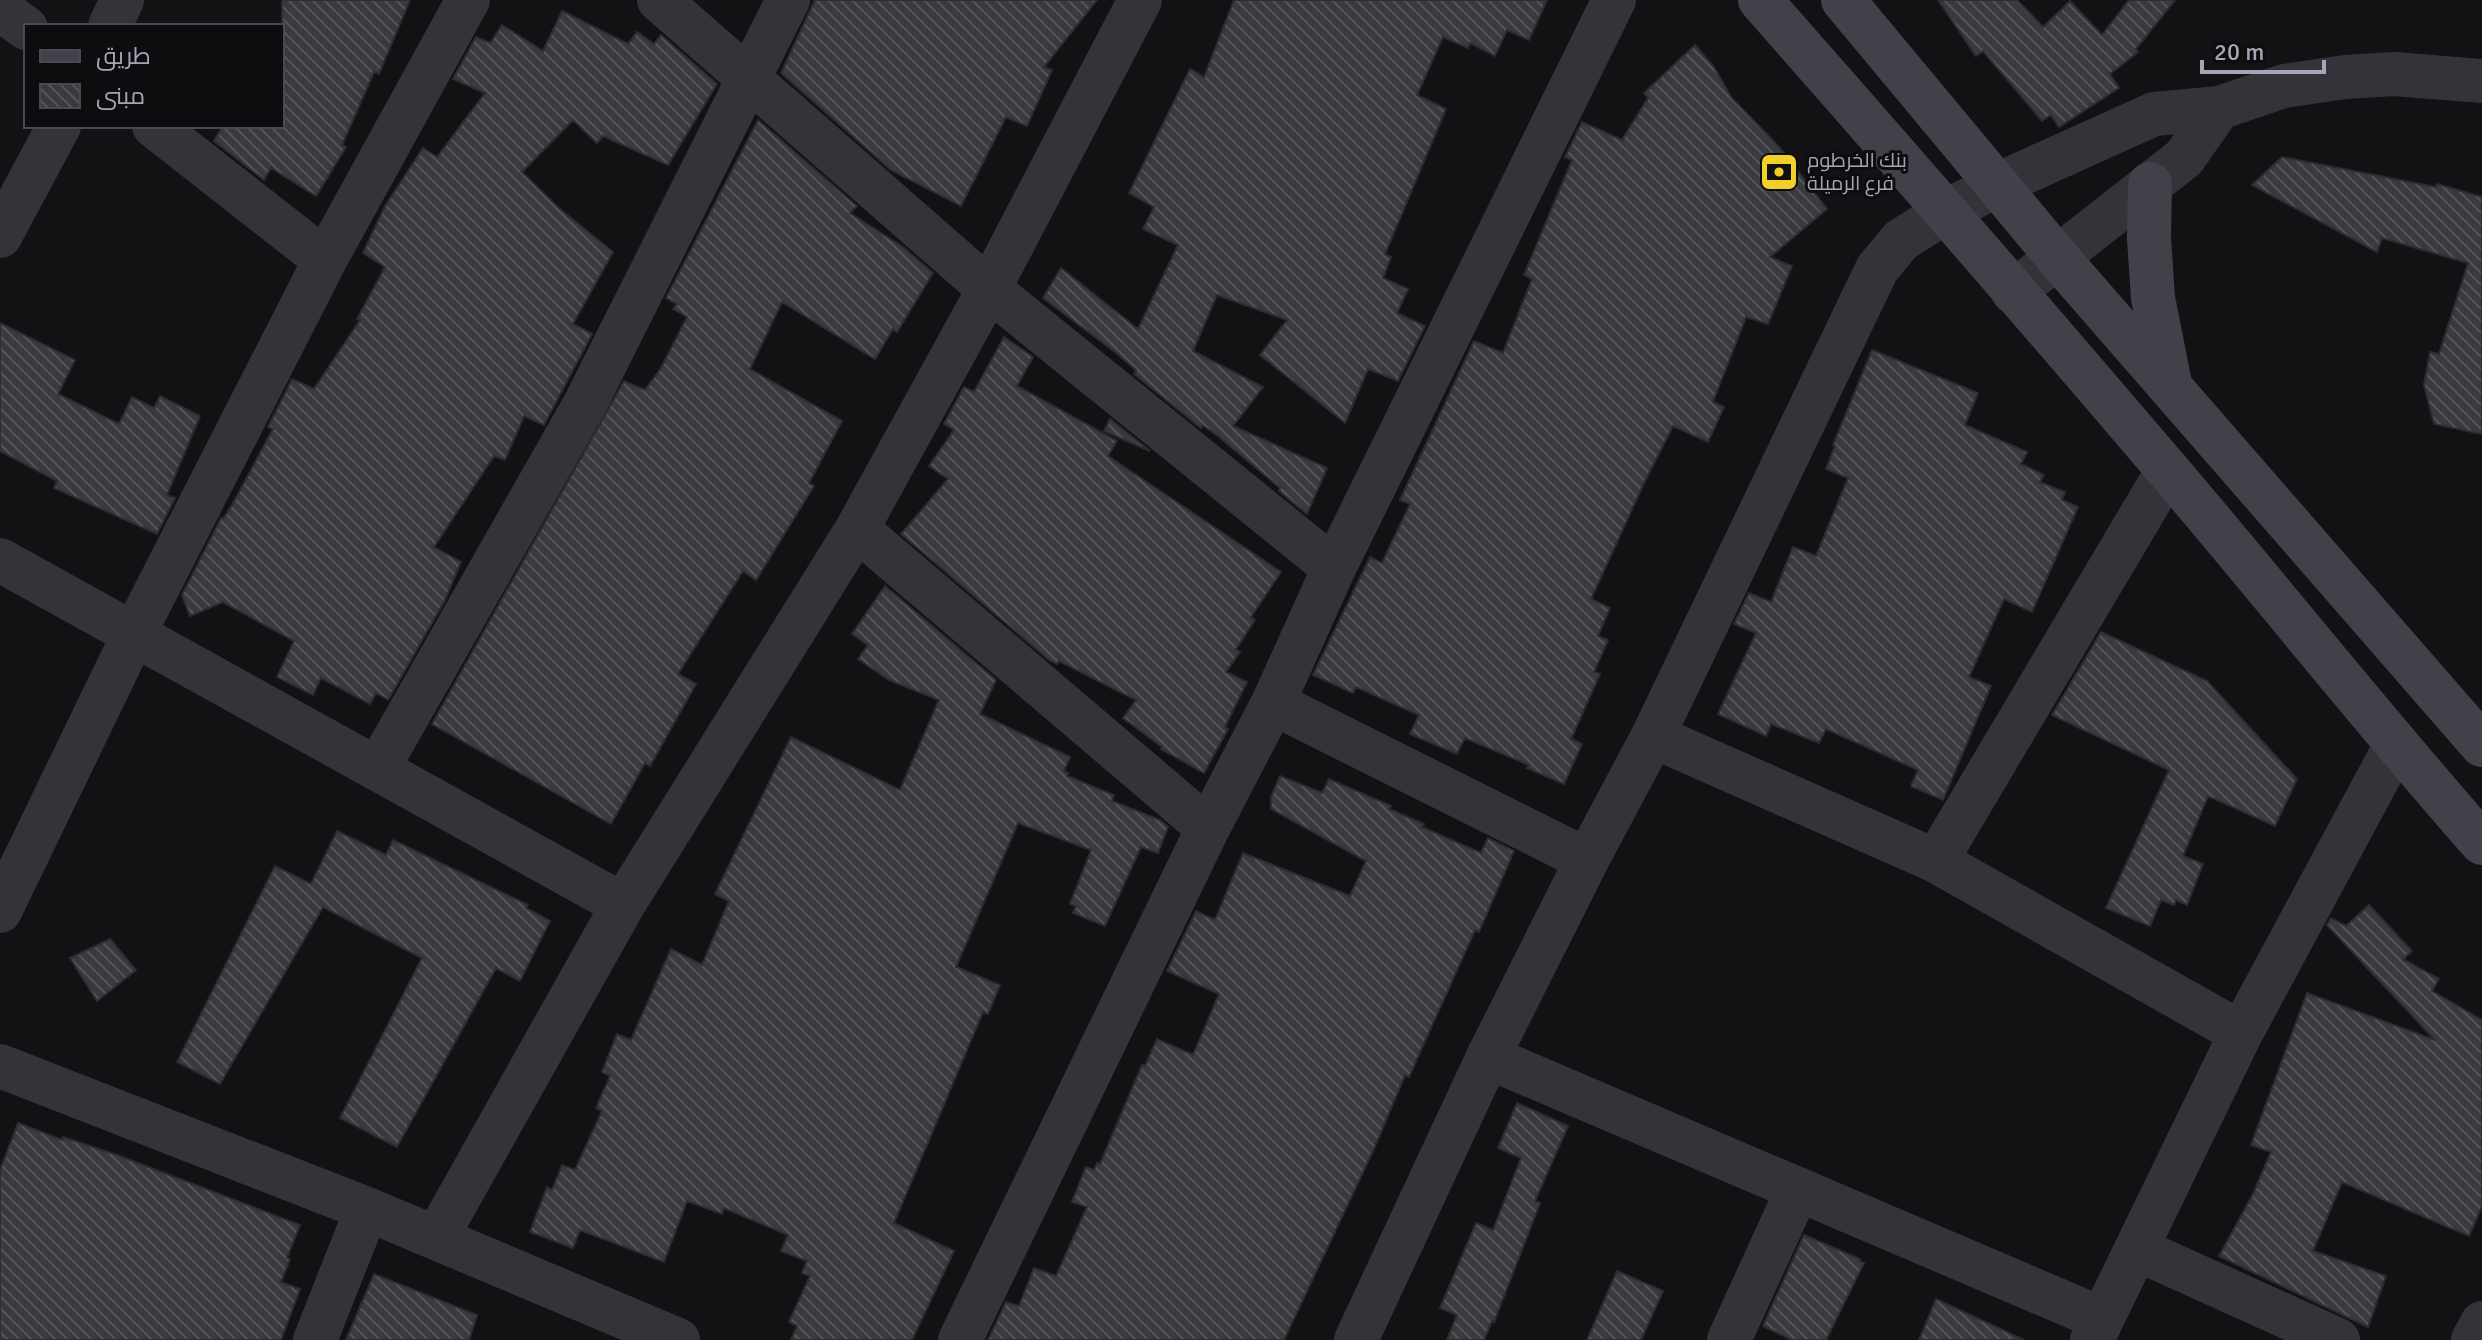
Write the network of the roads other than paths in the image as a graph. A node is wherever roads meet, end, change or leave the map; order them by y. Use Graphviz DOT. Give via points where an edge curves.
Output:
graph roads {
  1 [pos="122,0"];
  2 [pos="468,0"];
  3 [pos="659,0"];
  4 [pos="788,0"];
  5 [pos="1614,0"];
  6 [pos="1760,0"];
  7 [pos="1843,0"];
  8 [pos="1135,2"];
  9 [pos="0,9"];
  10 [pos="111,24"];
  11 [pos="24,27"];
  12 [pos="748,77"];
  13 [pos="2482,81"];
  14 [pos="2219,108"];
  15 [pos="58,128"];
  16 [pos="157,128"];
  17 [pos="2150,184"];
  18 [pos="1997,185"];
  19 [pos="1947,211"];
  20 [pos="0,236"];
  21 [pos="2057,257"];
  22 [pos="325,260"];
  23 [pos="989,289"];
  24 [pos="2013,292"];
  25 [pos="2170,386"];
  26 [pos="2168,470"];
  27 [pos="857,529"];
  28 [pos="0,560"];
  29 [pos="1334,568"];
  30 [pos="134,634"];
  31 [pos="1273,703"];
  32 [pos="1653,736"];
  33 [pos="2396,745"];
  34 [pos="2482,745"];
  35 [pos="378,768"];
  36 [pos="1208,828"];
  37 [pos="2482,843"];
  38 [pos="1587,860"];
  39 [pos="1936,861"];
  40 [pos="623,905"];
  41 [pos="0,911"];
  42 [pos="2241,1033"];
  43 [pos="1488,1057"];
  44 [pos="0,1066"];
  45 [pos="1798,1189"];
  46 [pos="367,1209"];
  47 [pos="436,1238"];
  48 [pos="2137,1249"];
  49 [pos="2482,1323"];
  50 [pos="2097,1330"];
  51 [pos="315,1340"];
  52 [pos="678,1340"];
  53 [pos="960,1340"];
  54 [pos="1356,1340"];
  55 [pos="1729,1340"];
  56 [pos="2338,1340"];
  57 [pos="2473,1340"];
  1 -- 10 [label="street"];
  2 -- 22 [label="street"];
  3 -- 12 [label="street"];
  4 -- 12 [label="street"];
  5 -- 29 [label="street"];
  6 -- 19 [label="main road"];
  7 -- 18 [label="main road"];
  8 -- 23 [label="street"];
  9 -- 11 [label="street"];
  12 -- 23 [label="street"];
  12 -- 35 [label="street" via="586,402"];
  13 -- 14 [label="street" via="2394,74 2345,77 2284,86"];
  14 -- 17 [label="street" via="2184,158"];
  14 -- 18 [label="street" via="2154,114"];
  15 -- 20 [label="street"];
  16 -- 22 [label="street"];
  17 -- 21 [label="street"];
  17 -- 25 [label="main road" via="2153,298"];
  18 -- 19 [label="street"];
  18 -- 21 [label="main road"];
  19 -- 24 [label="main road"];
  19 -- 32 [label="street" via="1901,240 1877,269"];
  21 -- 24 [label="street"];
  21 -- 25 [label="main road"];
  22 -- 30 [label="street"];
  23 -- 27 [label="street"];
  23 -- 29 [label="street"];
  24 -- 26 [label="main road"];
  25 -- 34 [label="main road"];
  26 -- 33 [label="main road"];
  26 -- 39 [label="street"];
  27 -- 36 [label="street"];
  27 -- 40 [label="street"];
  28 -- 30 [label="street"];
  29 -- 31 [label="street"];
  30 -- 35 [label="street"];
  30 -- 41 [label="street"];
  31 -- 36 [label="street"];
  31 -- 38 [label="street"];
  32 -- 38 [label="street"];
  32 -- 39 [label="street"];
  33 -- 37 [label="main road"];
  33 -- 42 [label="street"];
  35 -- 40 [label="street"];
  36 -- 53 [label="street"];
  38 -- 43 [label="street"];
  39 -- 42 [label="street"];
  40 -- 47 [label="street"];
  42 -- 48 [label="street"];
  43 -- 45 [label="street"];
  43 -- 54 [label="street"];
  44 -- 46 [label="street"];
  45 -- 50 [label="street"];
  45 -- 55 [label="street"];
  46 -- 47 [label="street"];
  46 -- 51 [label="street"];
  47 -- 52 [label="street"];
  48 -- 50 [label="street"];
  48 -- 56 [label="street"];
  49 -- 57 [label="street"];
}
